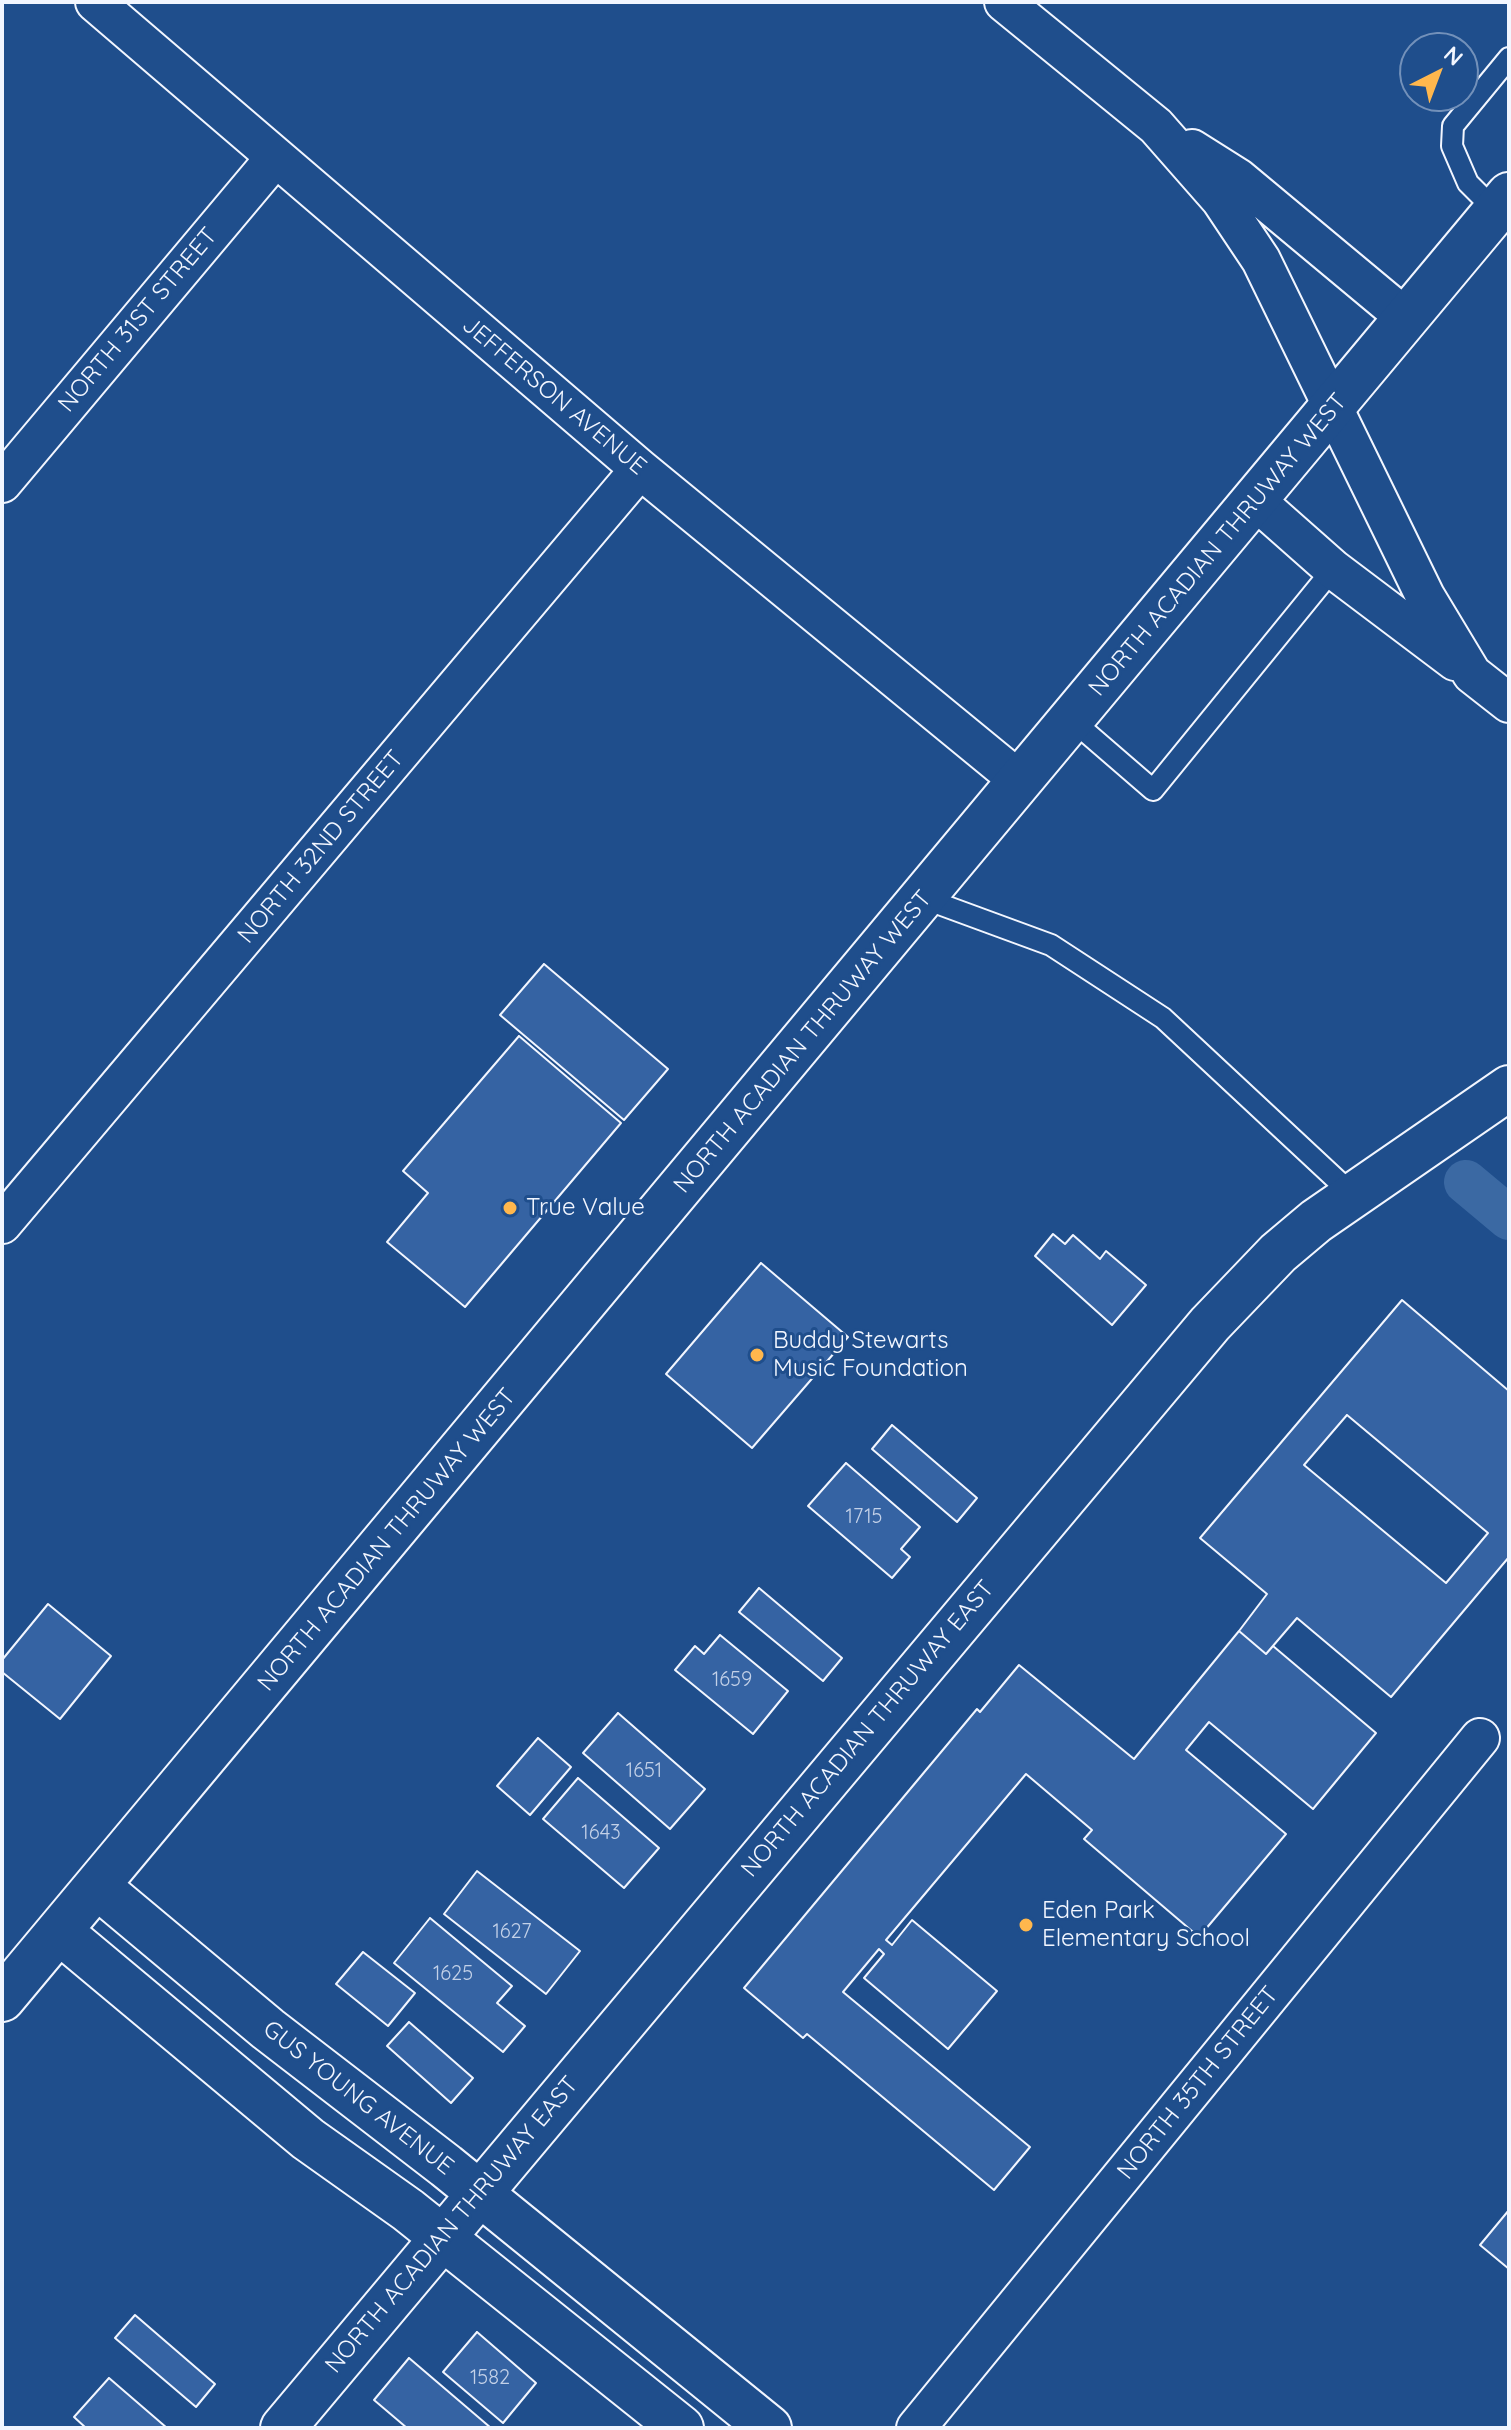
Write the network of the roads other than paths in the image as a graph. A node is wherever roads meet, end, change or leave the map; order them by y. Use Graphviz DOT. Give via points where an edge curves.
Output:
graph roads {
  1 [pos="95,2"];
  2 [pos="1004,2"];
  3 [pos="1509,58"];
  4 [pos="1156,126"];
  5 [pos="275,158"];
  6 [pos="1502,203"];
  7 [pos="1406,318"];
  8 [pos="1332,409"];
  9 [pos="640,469"];
  10 [pos="2,483"];
  11 [pos="1255,500"];
  12 [pos="1333,569"];
  13 [pos="1472,674"];
  14 [pos="1509,703"];
  15 [pos="1072,720"];
  16 [pos="1020,781"];
  17 [pos="923,898"];
  18 [pos="1509,1088"];
  19 [pos="1353,1195"];
  20 [pos="2,1224"];
  21 [pos="1480,1738"];
  22 [pos="97,1886"];
  23 [pos="59,1931"];
  24 [pos="2,1999"];
  25 [pos="478,2193"];
  26 [pos="442,2237"];
  27 [pos="283,2428"];
  28 [pos="681,2428"];
  29 [pos="769,2428"];
  30 [pos="916,2428"];
  1 -- 5 [label="street, JEFFERSON AVENUE"];
  2 -- 4 [label="street"];
  3 -- 6 [label="lane" via="1453,126 1452,146 1468,183"];
  4 -- 7 [label="street" via="1238,178"];
  4 -- 8 [label="street" via="1221,200 1261,260"];
  5 -- 9 [label="street, JEFFERSON AVENUE"];
  5 -- 10 [label="street, NORTH 31ST STREET"];
  6 -- 7 [label="street, NORTH ACADIAN THRUWAY WEST"];
  7 -- 8 [label="street, NORTH ACADIAN THRUWAY WEST"];
  8 -- 11 [label="street, NORTH ACADIAN THRUWAY WEST"];
  8 -- 13 [label="street" via="1425,596"];
  9 -- 16 [label="street, JEFFERSON AVENUE"];
  9 -- 20 [label="street, NORTH 32ND STREET"];
  11 -- 12 [label="street"];
  11 -- 15 [label="street, NORTH ACADIAN THRUWAY WEST"];
  12 -- 13 [label="street"];
  12 -- 15 [label="lane" via="1153,790"];
  13 -- 14 [label="street"];
  15 -- 16 [label="street, NORTH ACADIAN THRUWAY WEST"];
  16 -- 17 [label="street, NORTH ACADIAN THRUWAY WEST"];
  17 -- 19 [label="lane" via="1051,945 1163,1018"];
  17 -- 22 [label="street, NORTH ACADIAN THRUWAY WEST"];
  18 -- 19 [label="street, NORTH ACADIAN THRUWAY EAST"];
  19 -- 25 [label="street, NORTH ACADIAN THRUWAY EAST" via="1278,1253 1188,1348"];
  21 -- 30 [label="street, NORTH 35TH STREET"];
  22 -- 23 [label="street, NORTH ACADIAN THRUWAY WEST"];
  22 -- 25 [label="street, GUS YOUNG AVENUE" via="268,2029"];
  23 -- 24 [label="street, NORTH ACADIAN THRUWAY WEST"];
  23 -- 26 [label="street" via="308,2139"];
  25 -- 26 [label="street, NORTH ACADIAN THRUWAY EAST"];
  25 -- 29 [label="street, GUS YOUNG AVENUE"];
  26 -- 27 [label="street, NORTH ACADIAN THRUWAY EAST"];
  26 -- 28 [label="street"];
}
